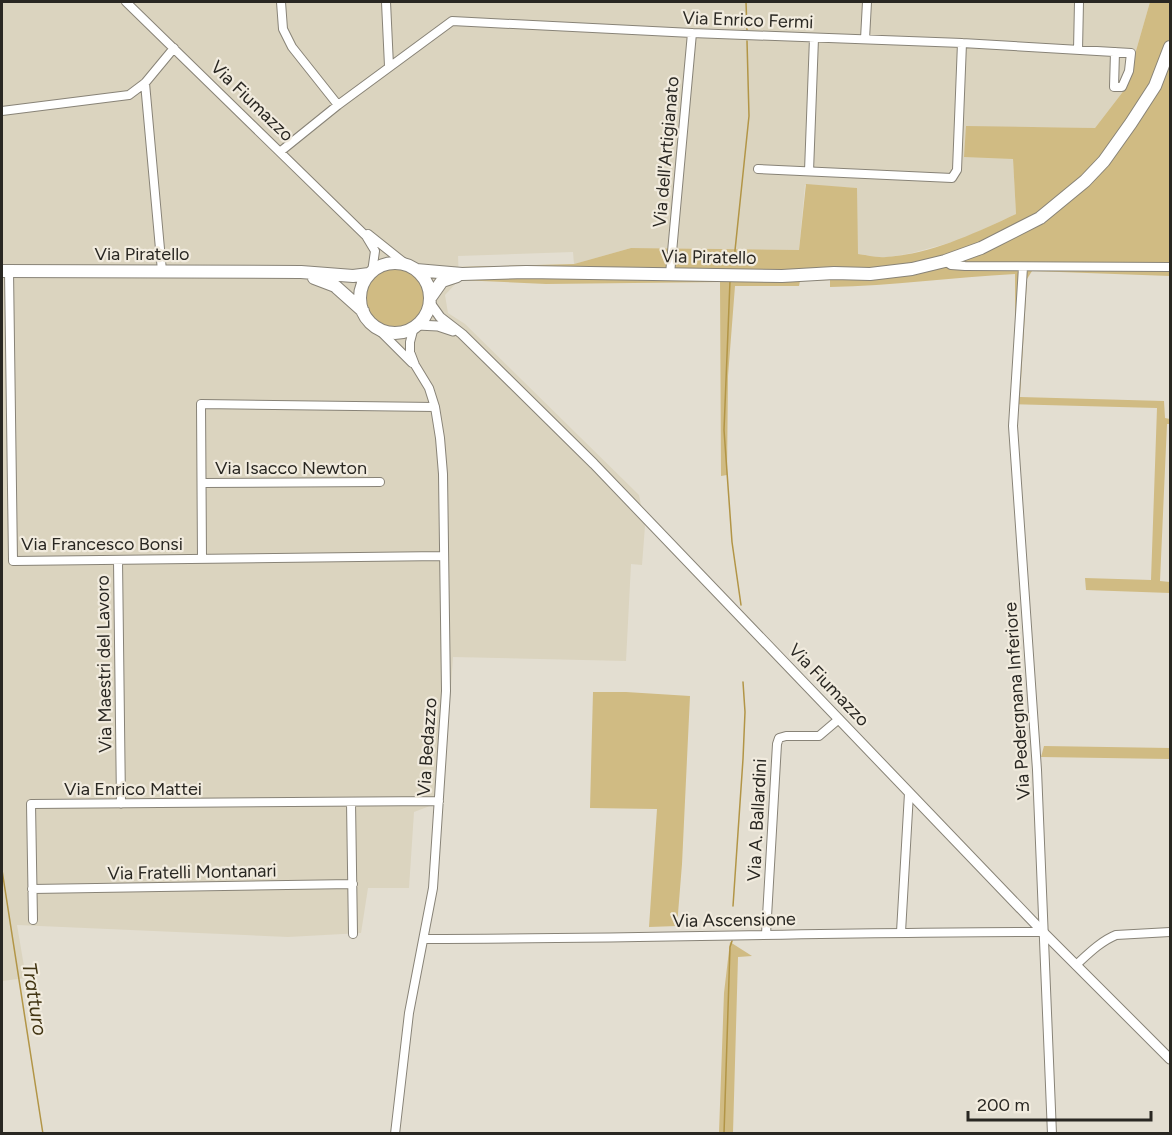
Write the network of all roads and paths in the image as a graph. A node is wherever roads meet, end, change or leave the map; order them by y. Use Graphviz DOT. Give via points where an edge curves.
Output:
graph roads {
  1 [pos="126,2"];
  2 [pos="281,2"];
  3 [pos="386,2"];
  4 [pos="867,2"];
  5 [pos="1079,2"];
  6 [pos="692,33"];
  7 [pos="814,38"];
  8 [pos="865,39"];
  9 [pos="962,43"];
  10 [pos="1170,47"];
  11 [pos="174,48"];
  12 [pos="1078,50"];
  13 [pos="1115,52"];
  14 [pos="389,66"];
  15 [pos="145,83"];
  16 [pos="338,105"];
  17 [pos="2,111"];
  18 [pos="281,151"];
  19 [pos="758,169"];
  20 [pos="809,171"];
  21 [pos="355,224"];
  22 [pos="945,261"];
  23 [pos="412,267"];
  24 [pos="1023,267"];
  25 [pos="1170,267"];
  26 [pos="5,271"];
  27 [pos="162,271"];
  28 [pos="283,273"];
  29 [pos="371,273"];
  30 [pos="470,274"];
  31 [pos="670,274"];
  32 [pos="430,300"];
  33 [pos="363,311"];
  34 [pos="416,326"];
  35 [pos="377,328"];
  36 [pos="462,334"];
  37 [pos="415,365"];
  38 [pos="435,407"];
  39 [pos="380,482"];
  40 [pos="202,483"];
  41 [pos="443,556"];
  42 [pos="202,559"];
  43 [pos="118,560"];
  44 [pos="839,719"];
  45 [pos="909,793"];
  46 [pos="439,801"];
  47 [pos="351,802"];
  48 [pos="121,804"];
  49 [pos="353,884"];
  50 [pos="32,889"];
  51 [pos="33,920"];
  52 [pos="1043,932"];
  53 [pos="1170,932"];
  54 [pos="901,933"];
  55 [pos="353,934"];
  56 [pos="766,934"];
  57 [pos="425,939"];
  58 [pos="1076,965"];
  59 [pos="1170,1059"];
  60 [pos="395,1134"];
  61 [pos="1052,1134"];
  1 -- 11 [label="street, Via Fiumazzo"];
  2 -- 16 [label="street" via="284,29 292,47"];
  3 -- 14 [label="street"];
  4 -- 8 [label="street"];
  5 -- 12 [label="street"];
  6 -- 7 [label="street, Via Enrico Fermi"];
  6 -- 14 [label="street, Via Enrico Fermi" via="452,21"];
  6 -- 31 [label="street, Via dell'Artigianato"];
  7 -- 8 [label="street, Via Enrico Fermi"];
  7 -- 20 [label="street"];
  8 -- 9 [label="street, Via Enrico Fermi"];
  9 -- 12 [label="street, Via Enrico Fermi"];
  9 -- 20 [label="street" via="957,170 952,178"];
  10 -- 22 [label="main road, Via Piratello" via="1155,86 1104,161 1085,181 1040,218 981,248"];
  11 -- 15 [label="street"];
  11 -- 18 [label="street, Via Fiumazzo"];
  12 -- 13 [label="street, Via Enrico Fermi"];
  13 -- 13 [label="street" via="1131,53 1122,87 1114,87"];
  14 -- 16 [label="street, Via Enrico Fermi"];
  15 -- 17 [label="street" via="123,97"];
  15 -- 27 [label="street"];
  16 -- 18 [label="street, Via Enrico Fermi"];
  18 -- 21 [label="street, Via Fiumazzo"];
  19 -- 20 [label="street"];
  21 -- 23 [label="street, Via Fiumazzo"];
  21 -- 29 [label="street, Via Fiumazzo" via="374,248"];
  22 -- 24 [label="street, Via Piratello" via="951,265"];
  22 -- 31 [label="main road, Via Piratello" via="870,274"];
  23 -- 29 [label="main road" via="385,264"];
  23 -- 30 [label="main road, Via Piratello"];
  23 -- 32 [label="main road" via="425,279"];
  24 -- 25 [label="street, Via Piratello"];
  24 -- 52 [label="street, Via Pedergnana Inferiore" via="1013,426 1037,770"];
  26 -- 27 [label="main road, Via Piratello"];
  26 -- 43 [label="street, Via Francesco Bonsi" via="13,561"];
  27 -- 28 [label="main road, Via Piratello"];
  28 -- 29 [label="main road, Via Piratello"];
  28 -- 33 [label="main road, Via Piratello" via="327,282"];
  29 -- 33 [label="main road" via="362,288"];
  30 -- 31 [label="main road, Via Piratello"];
  30 -- 32 [label="main road, Via Piratello" via="442,281"];
  32 -- 34 [label="main road" via="428,311"];
  32 -- 36 [label="street, Via Fiumazzo" via="440,317"];
  33 -- 35 [label="main road"];
  34 -- 35 [label="main road" via="393,333"];
  34 -- 36 [label="street, Via Fiumazzo" via="438,326"];
  34 -- 37 [label="street, Via Bedazzo" via="409,346"];
  35 -- 37 [label="street, Via Bedazzo"];
  36 -- 44 [label="street, Via Fiumazzo" via="594,464"];
  37 -- 38 [label="street, Via Bedazzo"];
  38 -- 40 [label="street" via="201,404"];
  38 -- 41 [label="street, Via Bedazzo" via="443,474"];
  39 -- 40 [label="street, Via Isacco Newton"];
  40 -- 42 [label="street"];
  41 -- 42 [label="street, Via Francesco Bonsi"];
  41 -- 46 [label="street, Via Bedazzo" via="446,691"];
  42 -- 43 [label="street, Via Francesco Bonsi"];
  43 -- 48 [label="street, Via Maestri del Lavoro"];
  44 -- 45 [label="street, Via Fiumazzo"];
  44 -- 56 [label="street, Via A. Ballardini" via="819,736 786,736 777,744"];
  45 -- 52 [label="street, Via Fiumazzo"];
  45 -- 54 [label="street"];
  46 -- 47 [label="street, Via Enrico Mattei"];
  46 -- 57 [label="street, Via Bedazzo"];
  47 -- 48 [label="street, Via Enrico Mattei"];
  47 -- 49 [label="street"];
  48 -- 50 [label="street, Via Enrico Mattei" via="31,804"];
  49 -- 50 [label="street, Via Fratelli Montanari"];
  49 -- 55 [label="street"];
  50 -- 51 [label="street, Via Enrico Mattei"];
  52 -- 54 [label="street, Via Ascensione"];
  52 -- 58 [label="street, Via Fiumazzo"];
  52 -- 61 [label="street, Via Pedergnana Inferiore"];
  53 -- 58 [label="street" via="1116,935"];
  54 -- 56 [label="street, Via Ascensione"];
  56 -- 57 [label="street, Via Ascensione"];
  57 -- 60 [label="street, Via Bedazzo" via="410,1013"];
  58 -- 59 [label="street, Via Fiumazzo"];
}
